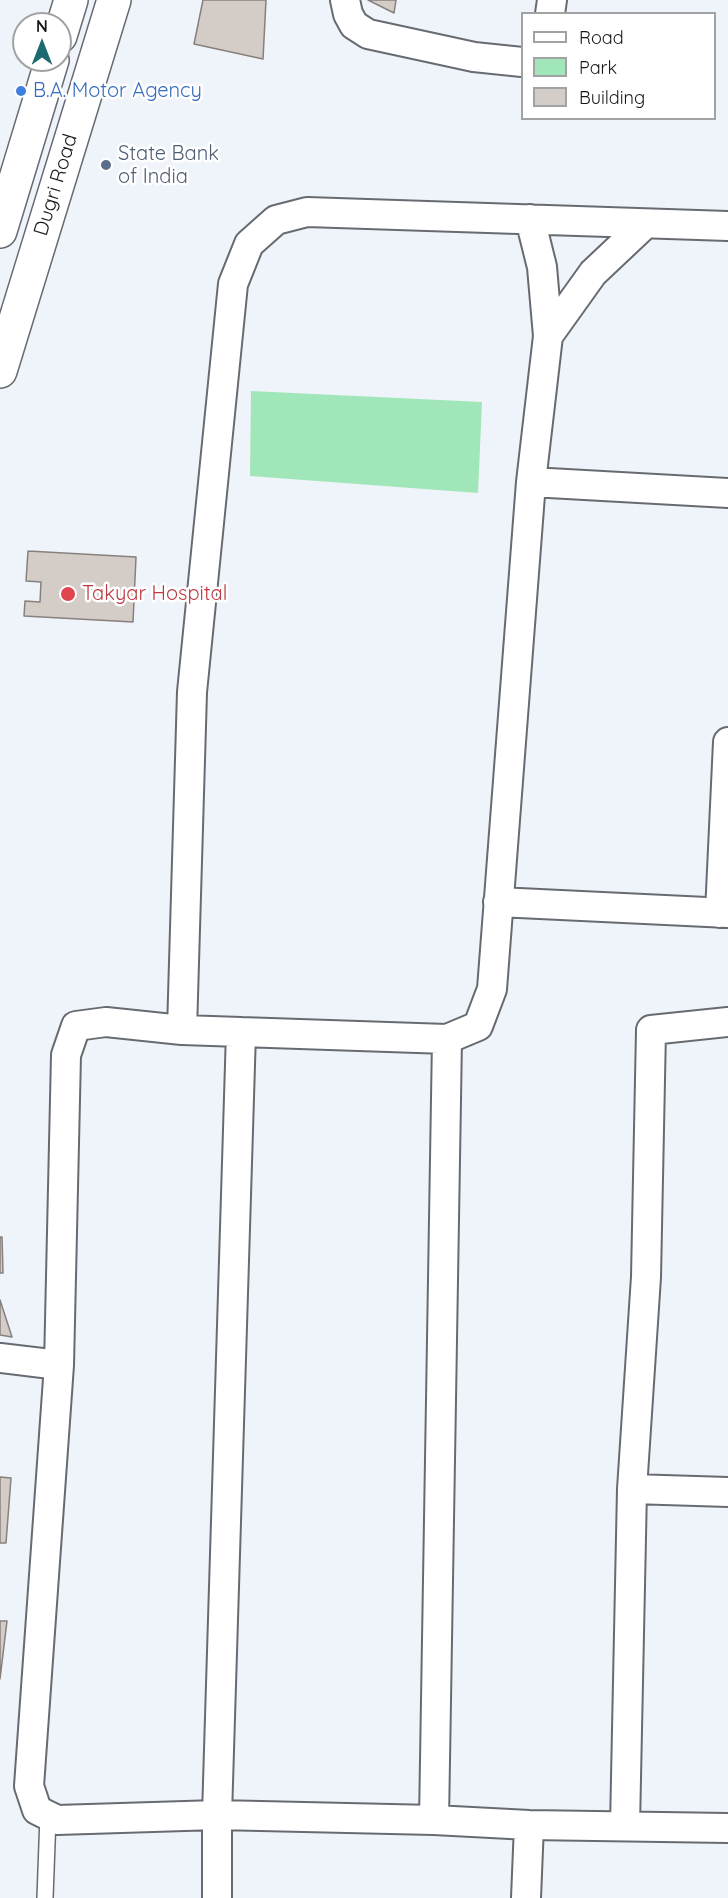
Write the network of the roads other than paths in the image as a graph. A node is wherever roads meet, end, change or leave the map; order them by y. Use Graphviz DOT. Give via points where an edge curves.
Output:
graph roads {
  1 [pos="114,0"];
  2 [pos="345,0"];
  3 [pos="521,62"];
  4 [pos="48,72"];
  5 [pos="530,219"];
  6 [pos="645,224"];
  7 [pos="728,226"];
  8 [pos="0,231"];
  9 [pos="548,336"];
  10 [pos="0,371"];
  11 [pos="531,482"];
  12 [pos="728,493"];
  13 [pos="728,742"];
  14 [pos="498,902"];
  15 [pos="724,913"];
  16 [pos="728,1022"];
  17 [pos="182,1030"];
  18 [pos="241,1032"];
  19 [pos="447,1039"];
  20 [pos="0,1358"];
  21 [pos="59,1365"];
  22 [pos="632,1489"];
  23 [pos="728,1492"];
  24 [pos="217,1815"];
  25 [pos="48,1816"];
  26 [pos="434,1820"];
  27 [pos="529,1825"];
  28 [pos="625,1826"];
  29 [pos="728,1828"];
  30 [pos="45,1898"];
  31 [pos="216,1898"];
  32 [pos="526,1898"];
  1 -- 10 [label="street, Dugri Road"];
  2 -- 3 [label="street" via="354,25 368,34 474,57"];
  4 -- 8 [label="street, Dugri Road"];
  5 -- 6 [label="street"];
  5 -- 9 [label="street" via="542,267"];
  5 -- 17 [label="street" via="307,212 276,220 249,244 233,284 192,692"];
  6 -- 7 [label="street"];
  6 -- 9 [label="street" via="593,273"];
  9 -- 11 [label="street"];
  11 -- 12 [label="street"];
  11 -- 14 [label="street"];
  13 -- 15 [label="street"];
  14 -- 15 [label="street"];
  14 -- 19 [label="street" via="492,989 478,1026"];
  16 -- 22 [label="street" via="651,1030 646,1277"];
  17 -- 18 [label="street"];
  17 -- 21 [label="street" via="106,1022 76,1026 66,1055"];
  18 -- 19 [label="street"];
  18 -- 24 [label="street"];
  19 -- 26 [label="street"];
  20 -- 21 [label="street"];
  21 -- 25 [label="street" via="29,1786 37,1810"];
  22 -- 23 [label="street"];
  22 -- 28 [label="street"];
  24 -- 25 [label="street" via="57,1820"];
  24 -- 26 [label="street"];
  24 -- 31 [label="street"];
  25 -- 30 [label="lane"];
  26 -- 27 [label="street"];
  27 -- 28 [label="street"];
  27 -- 32 [label="street"];
  28 -- 29 [label="street"];
}
